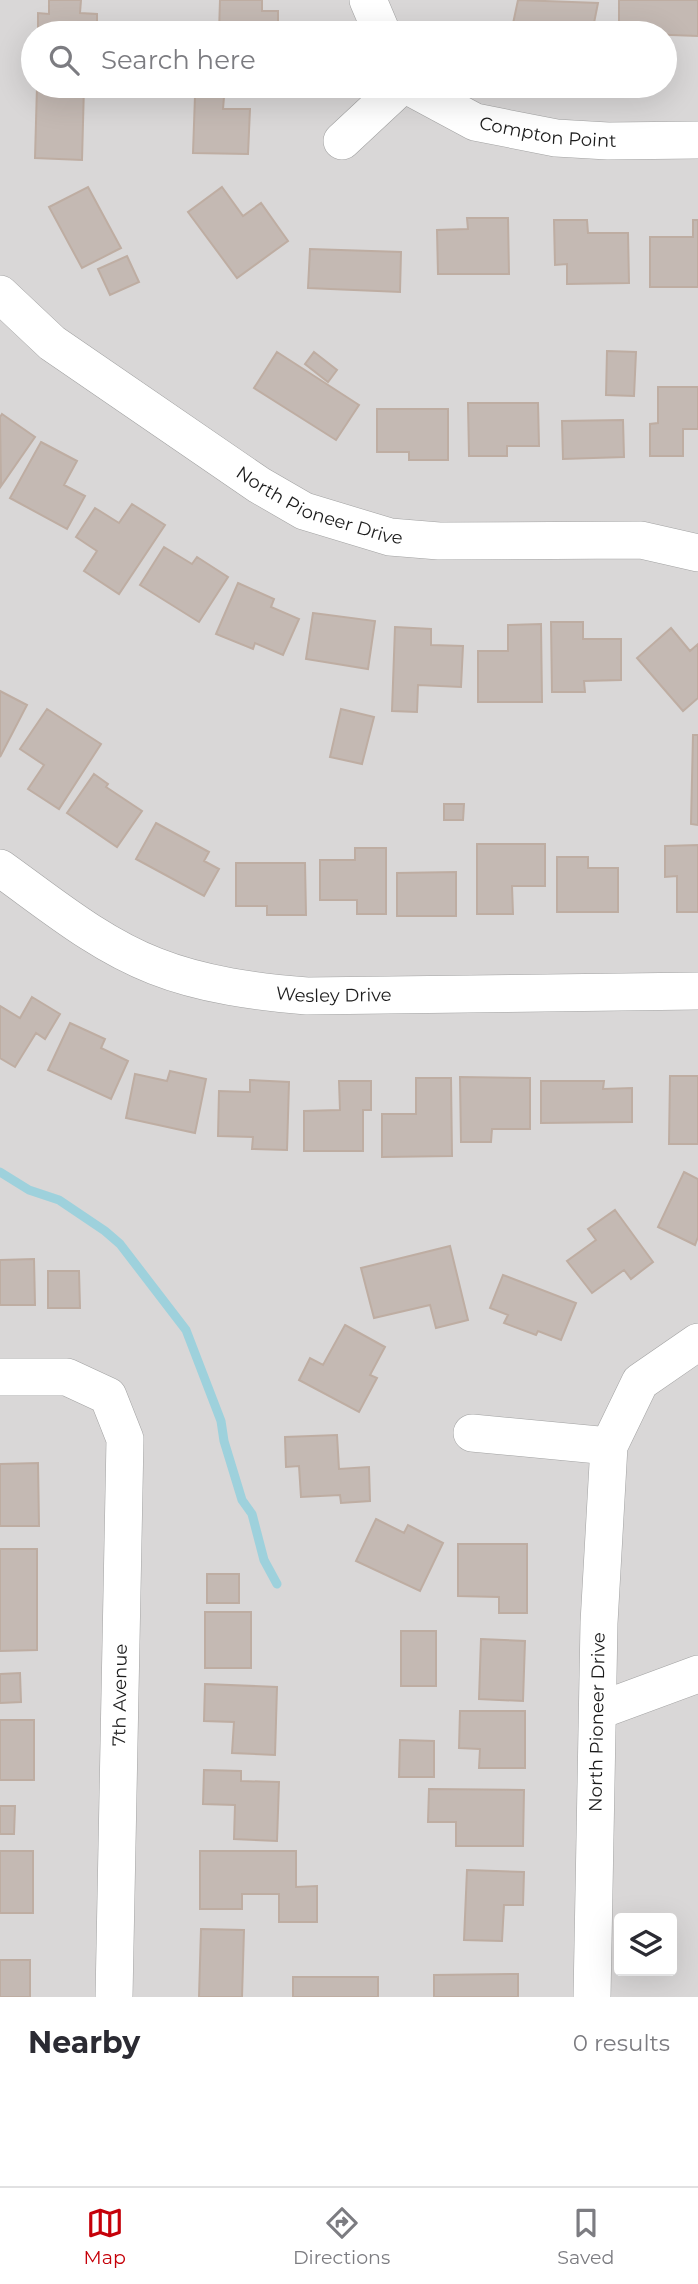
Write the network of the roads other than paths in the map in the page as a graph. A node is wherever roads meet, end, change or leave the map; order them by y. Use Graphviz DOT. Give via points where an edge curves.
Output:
graph roads {
  1 [pos="368,0"];
  2 [pos="377,21"];
  3 [pos="388,98"];
  4 [pos="430,98"];
  5 [pos="698,140"];
  6 [pos="342,141"];
  7 [pos="0,294"];
  8 [pos="698,552"];
  9 [pos="0,868"];
  10 [pos="698,991"];
  11 [pos="698,1342"];
  12 [pos="0,1377"];
  13 [pos="472,1433"];
  14 [pos="609,1447"];
  15 [pos="698,1674"];
  16 [pos="598,1711"];
  17 [pos="114,1997"];
  18 [pos="592,1997"];
  1 -- 2 [label="street"];
  3 -- 6 [label="street"];
  4 -- 5 [label="street, Compton Point" via="475,122 556,138"];
  7 -- 8 [label="street, North Pioneer Drive" via="52,343 304,511 390,537 641,540"];
  9 -- 10 [label="street, Wesley Drive" via="94,935 155,966 250,991 307,996"];
  11 -- 14 [label="street, North Pioneer Drive" via="640,1382"];
  12 -- 17 [label="street, 7th Avenue" via="67,1377 108,1396 125,1439"];
  13 -- 14 [label="street"];
  14 -- 16 [label="street, North Pioneer Drive"];
  15 -- 16 [label="street"];
  16 -- 18 [label="street, North Pioneer Drive"];
}
